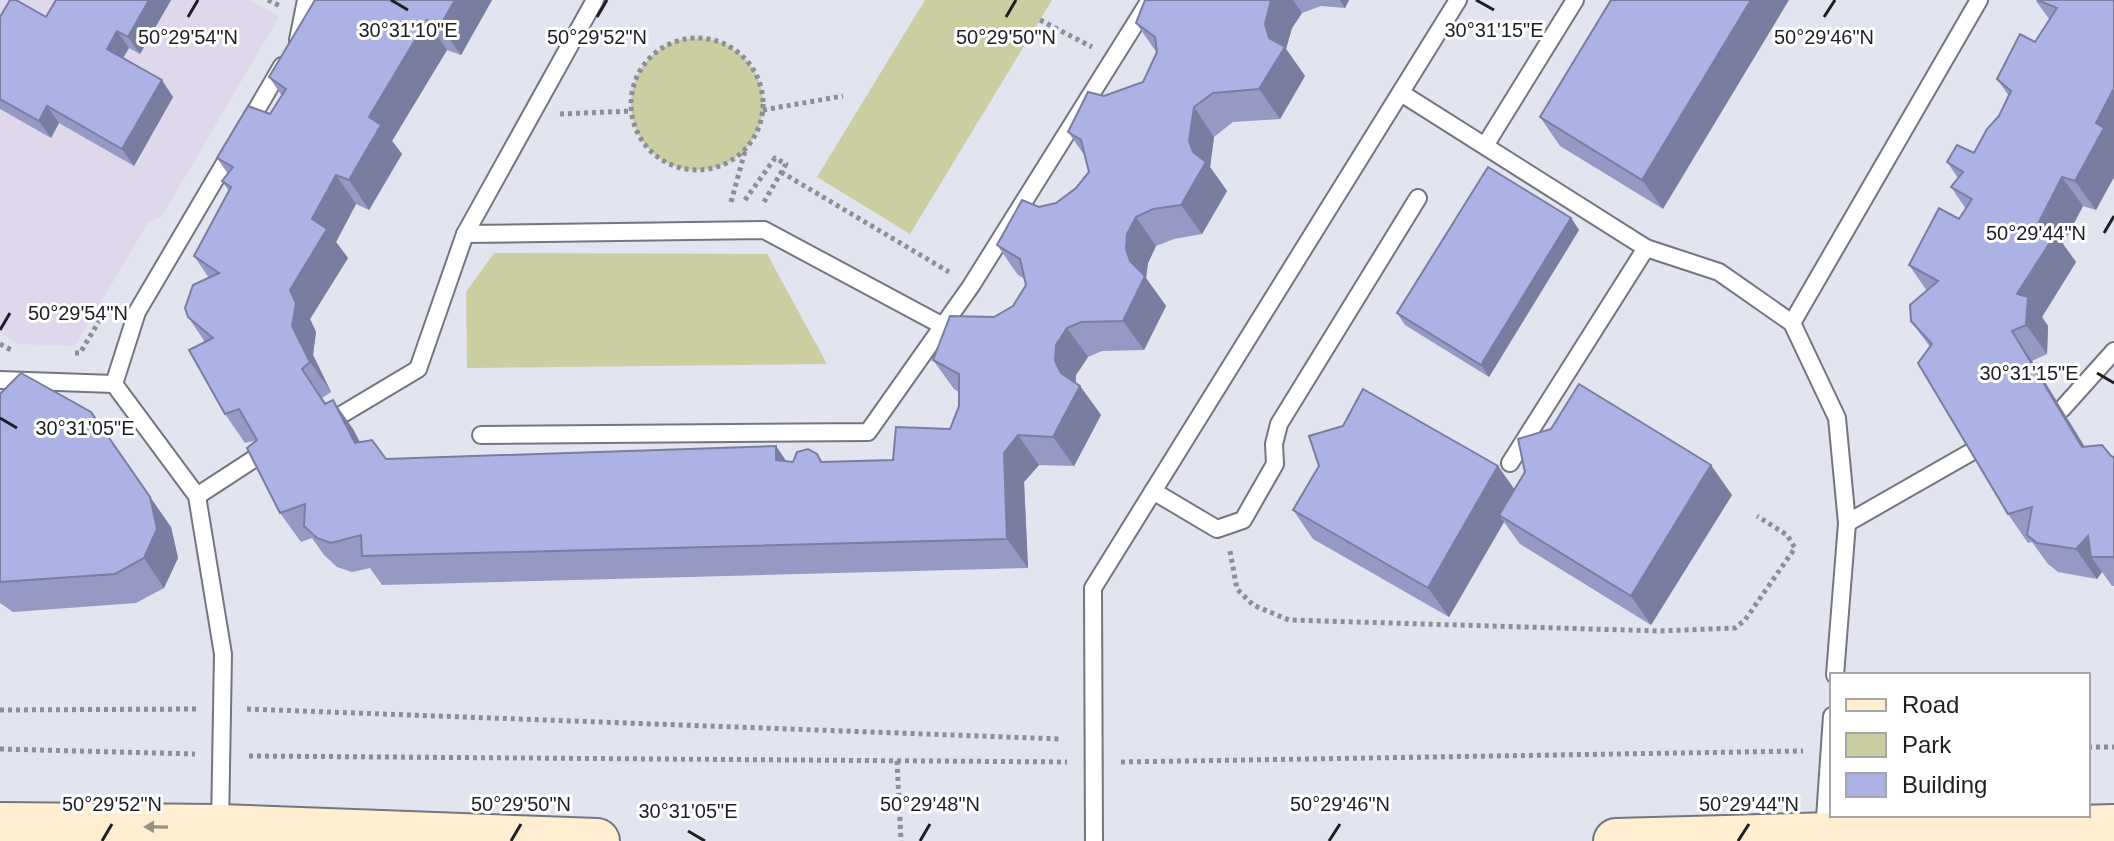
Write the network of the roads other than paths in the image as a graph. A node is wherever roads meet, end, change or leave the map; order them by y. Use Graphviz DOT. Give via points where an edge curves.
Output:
graph roads {
  1 [pos="306,0"];
  2 [pos="595,0"];
  3 [pos="1150,0"];
  4 [pos="1458,0"];
  5 [pos="1575,0"];
  6 [pos="1979,0"];
  7 [pos="1401,93"];
  8 [pos="1486,144"];
  9 [pos="1418,198"];
  10 [pos="465,234"];
  11 [pos="1646,248"];
  12 [pos="1792,323"];
  13 [pos="945,327"];
  14 [pos="2114,351"];
  15 [pos="0,380"];
  16 [pos="114,384"];
  17 [pos="2062,409"];
  18 [pos="336,418"];
  19 [pos="481,435"];
  20 [pos="266,451"];
  21 [pos="1973,451"];
  22 [pos="1510,463"];
  23 [pos="1153,491"];
  24 [pos="197,496"];
  25 [pos="1847,523"];
  26 [pos="1835,673"];
  27 [pos="1830,745"];
  28 [pos="0,825"];
  29 [pos="220,827"];
  30 [pos="2114,827"];
  31 [pos="1824,833"];
  32 [pos="597,841"];
  33 [pos="1094,841"];
  34 [pos="1616,841"];
  1 -- 16 [label="lane" via="301,34 137,312"];
  2 -- 10 [label="lane"];
  3 -- 13 [label="lane"];
  4 -- 7 [label="lane"];
  5 -- 8 [label="lane"];
  6 -- 12 [label="lane"];
  7 -- 8 [label="lane"];
  7 -- 23 [label="lane"];
  8 -- 11 [label="lane"];
  9 -- 23 [label="lane" via="1279,424 1275,464 1243,520 1217,529"];
  10 -- 13 [label="lane" via="764,230"];
  10 -- 18 [label="lane" via="418,369"];
  11 -- 12 [label="lane" via="1719,272"];
  11 -- 22 [label="lane"];
  12 -- 25 [label="lane" via="1837,418"];
  13 -- 19 [label="lane" via="868,432"];
  14 -- 17 [label="lane"];
  15 -- 16 [label="lane"];
  16 -- 24 [label="lane"];
  20 -- 24 [label="lane"];
  21 -- 25 [label="lane"];
  23 -- 33 [label="lane" via="1093,588"];
  24 -- 29 [label="lane" via="223,654"];
  25 -- 26 [label="lane"];
  27 -- 31 [label="lane"];
  29 -- 28 [label="main road, one-way"];
  29 -- 32 [label="main road"];
  30 -- 31 [label="main road"];
  31 -- 34 [label="main road"];
}
